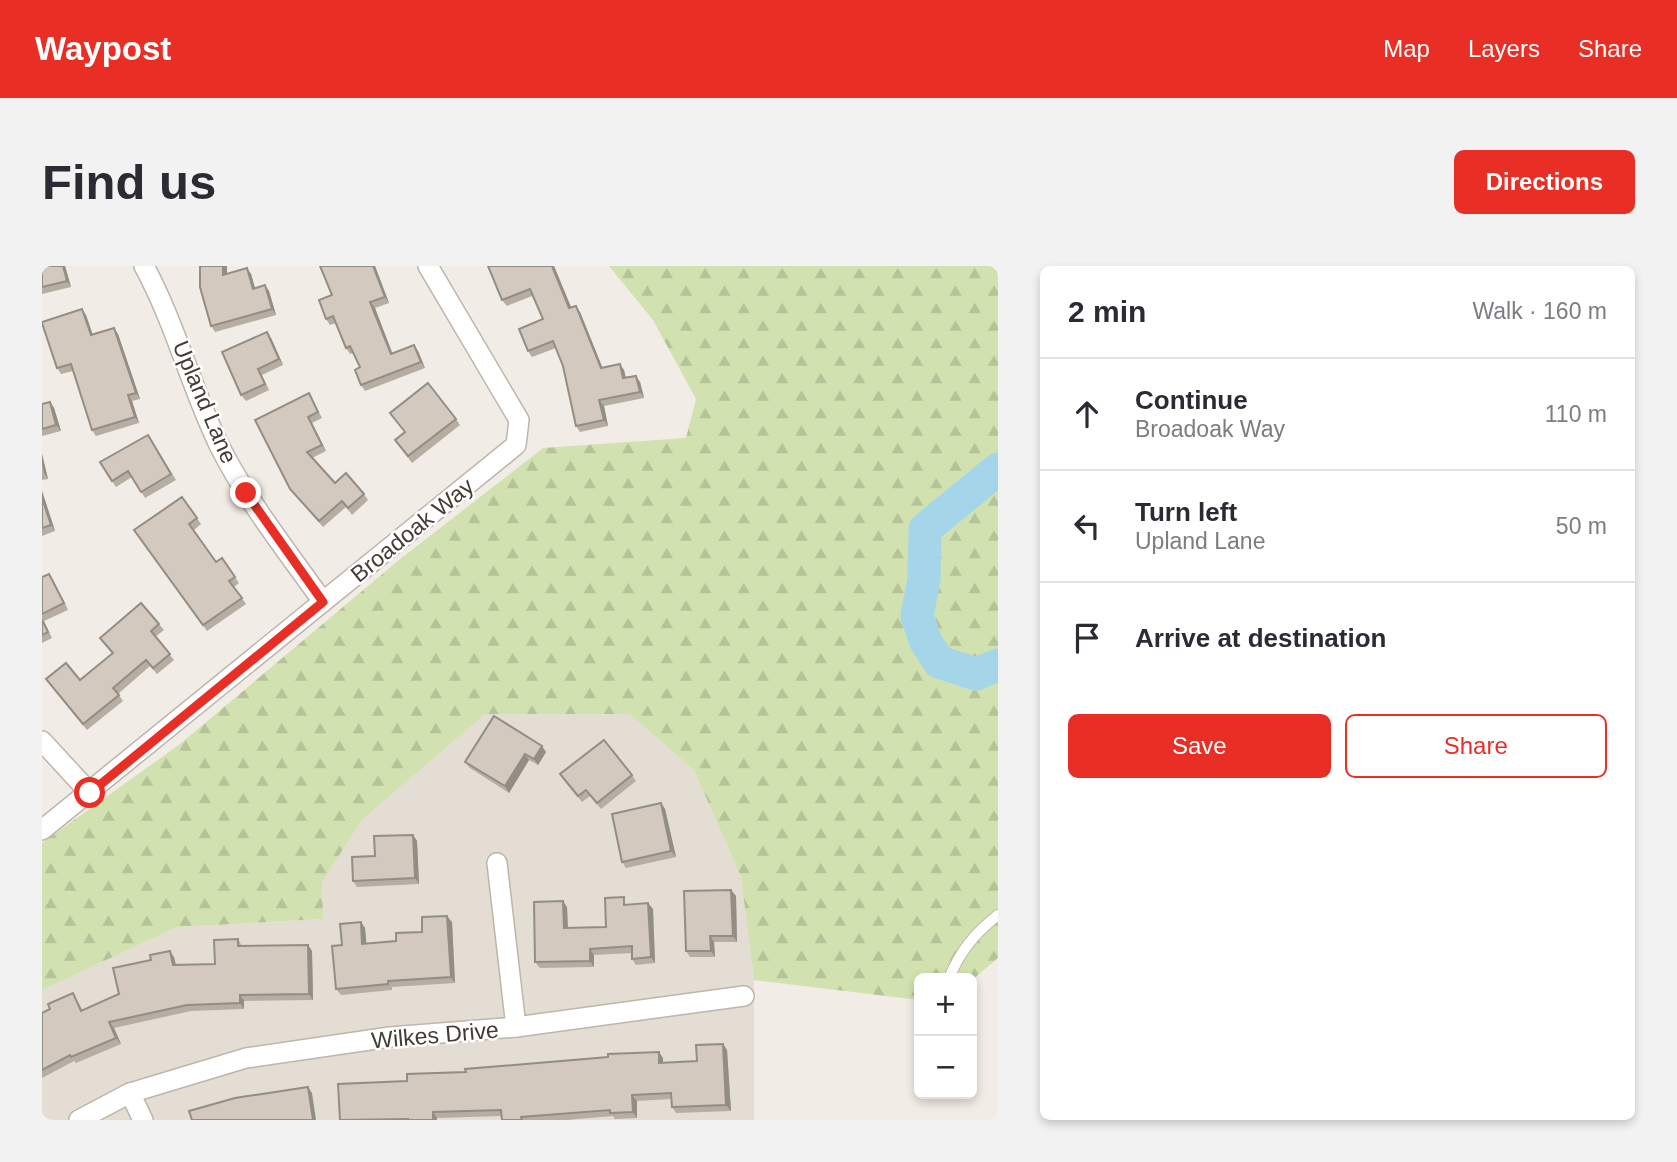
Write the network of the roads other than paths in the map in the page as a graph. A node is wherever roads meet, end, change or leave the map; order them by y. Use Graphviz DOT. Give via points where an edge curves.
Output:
graph roads {
  1 [pos="144,266"];
  2 [pos="428,266"];
  3 [pos="323,602"];
  4 [pos="42,741"];
  5 [pos="90,793"];
  6 [pos="42,830"];
  7 [pos="497,863"];
  8 [pos="998,915"];
  9 [pos="952,973"];
  10 [pos="744,996"];
  11 [pos="516,1027"];
  12 [pos="130,1093"];
  13 [pos="79,1120"];
  14 [pos="143,1120"];
  1 -- 3 [label="street, Upland Lane" via="164,302 218,443 246,493"];
  2 -- 3 [label="street, Broadoak Way" via="519,419 518,440"];
  3 -- 5 [label="street, Broadoak Way"];
  4 -- 5 [label="street"];
  5 -- 6 [label="street, Broadoak Way"];
  7 -- 11 [label="street"];
  8 -- 9 [label="lane" via="967,943"];
  10 -- 11 [label="street, Wilkes Drive"];
  11 -- 12 [label="street, Wilkes Drive" via="390,1037 246,1058"];
  12 -- 13 [label="street, Wilkes Drive"];
  12 -- 14 [label="street"];
}
